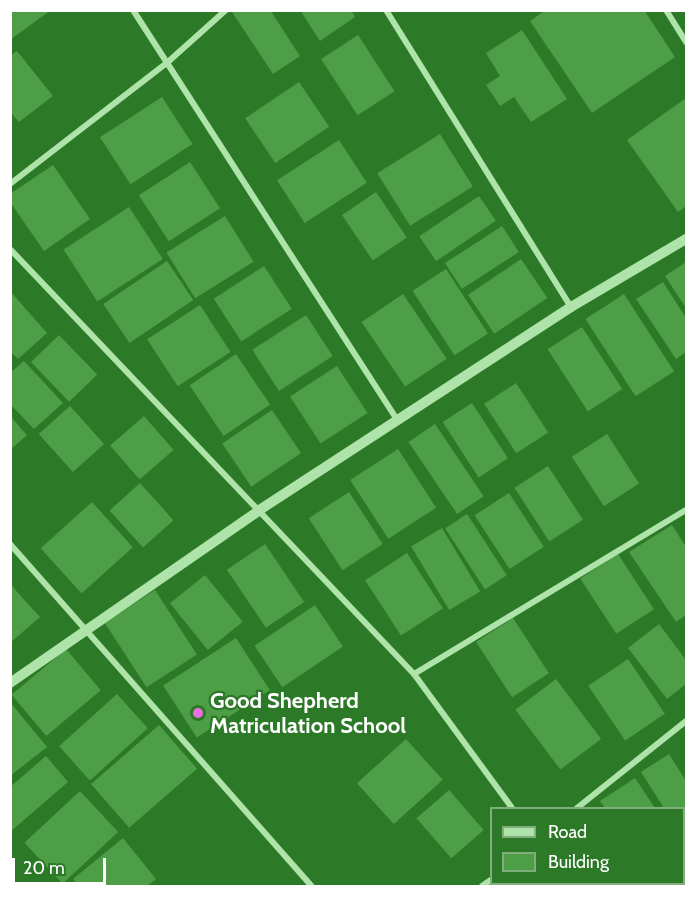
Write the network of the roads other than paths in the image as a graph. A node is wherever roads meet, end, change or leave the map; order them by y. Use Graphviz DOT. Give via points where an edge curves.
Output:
graph roads {
  1 [pos="133,10"];
  2 [pos="225,10"];
  3 [pos="386,10"];
  4 [pos="666,10"];
  5 [pos="687,42"];
  6 [pos="169,61"];
  7 [pos="10,184"];
  8 [pos="687,239"];
  9 [pos="10,249"];
  10 [pos="571,308"];
  11 [pos="398,421"];
  12 [pos="261,509"];
  13 [pos="687,510"];
  14 [pos="10,544"];
  15 [pos="84,629"];
  16 [pos="414,675"];
  17 [pos="10,683"];
  18 [pos="687,721"];
  19 [pos="511,807"];
  20 [pos="578,807"];
  21 [pos="312,886"];
  1 -- 6 [label="street"];
  2 -- 6 [label="street"];
  3 -- 10 [label="street"];
  4 -- 5 [label="street"];
  6 -- 7 [label="street"];
  6 -- 11 [label="street"];
  8 -- 10 [label="street"];
  9 -- 12 [label="street"];
  10 -- 11 [label="street"];
  11 -- 12 [label="street"];
  12 -- 15 [label="street"];
  12 -- 16 [label="street"];
  13 -- 16 [label="street"];
  14 -- 15 [label="street"];
  15 -- 17 [label="street"];
  15 -- 21 [label="street"];
  16 -- 19 [label="street"];
  18 -- 20 [label="street"];
}
